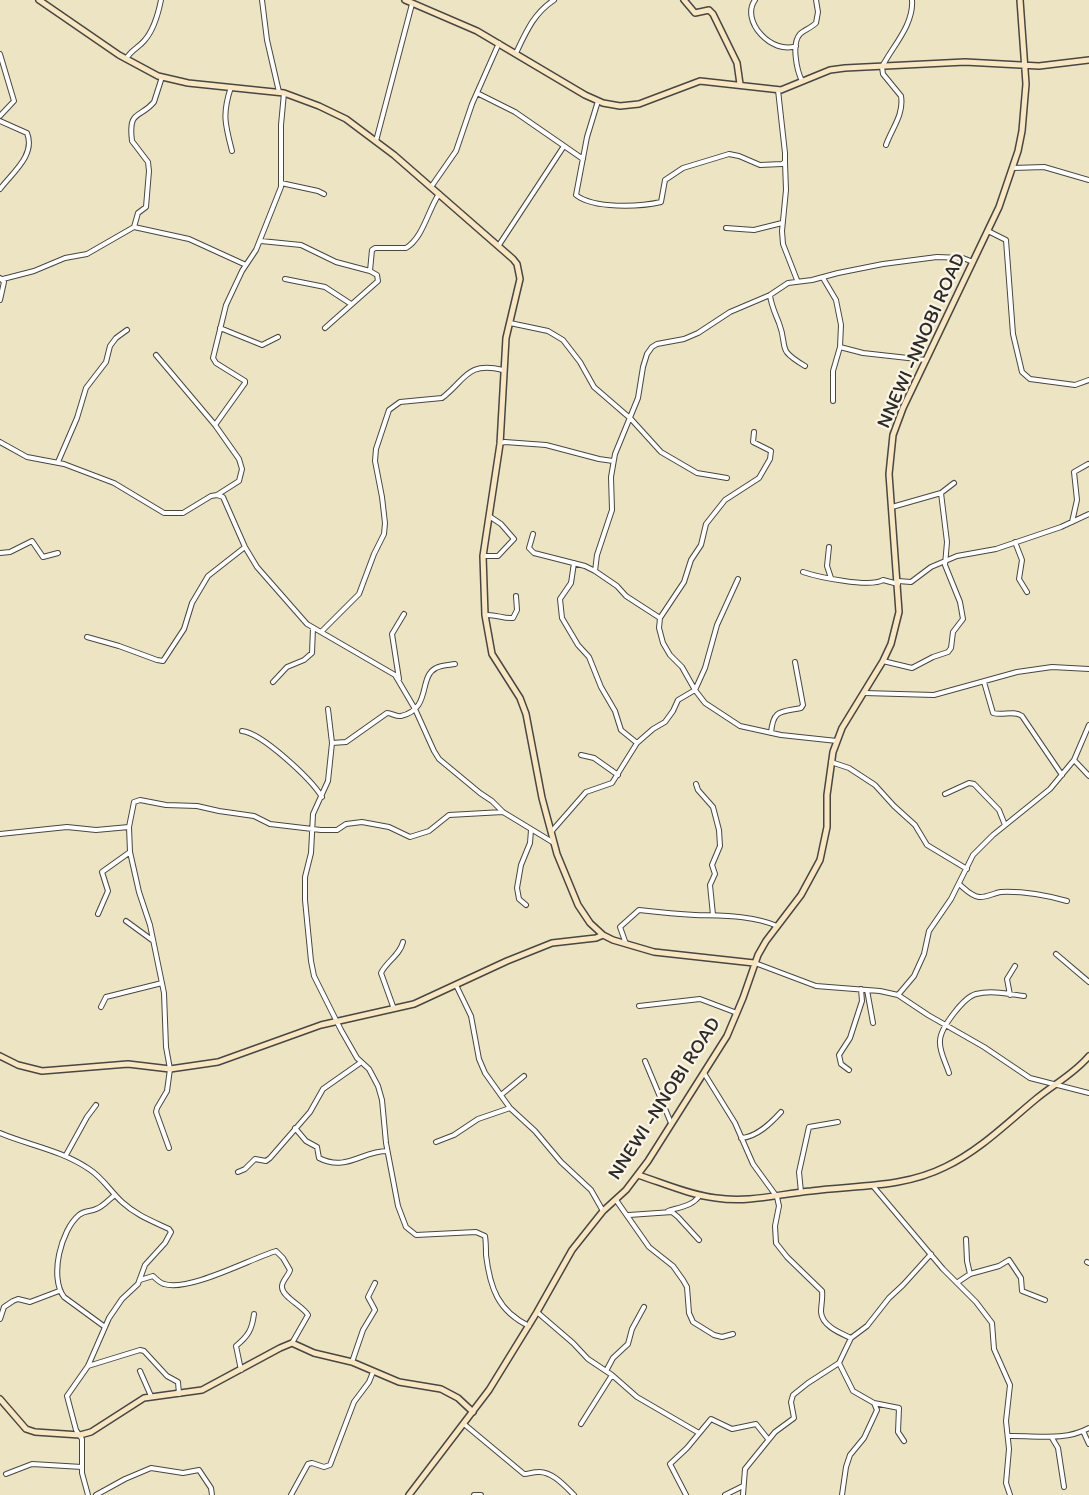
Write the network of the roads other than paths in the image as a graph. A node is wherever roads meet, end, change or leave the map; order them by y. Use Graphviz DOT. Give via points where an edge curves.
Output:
graph roads {
  1 [pos="39,0"];
  2 [pos="161,0"];
  3 [pos="262,0"];
  4 [pos="405,0"];
  5 [pos="554,0"];
  6 [pos="684,0"];
  7 [pos="755,0"];
  8 [pos="816,0"];
  9 [pos="912,0"];
  10 [pos="1020,0"];
  11 [pos="412,4"];
  12 [pos="499,43"];
  13 [pos="796,46"];
  14 [pos="516,53"];
  15 [pos="0,54"];
  16 [pos="126,60"];
  17 [pos="1089,60"];
  18 [pos="1026,64"];
  19 [pos="882,67"];
  20 [pos="162,77"];
  21 [pos="802,82"];
  22 [pos="740,84"];
  23 [pos="231,87"];
  24 [pos="778,90"];
  25 [pos="282,93"];
  26 [pos="477,93"];
  27 [pos="598,101"];
  28 [pos="0,116"];
  29 [pos="0,121"];
  30 [pos="376,141"];
  31 [pos="886,145"];
  32 [pos="565,146"];
  33 [pos="232,151"];
  34 [pos="583,159"];
  35 [pos="784,162"];
  36 [pos="1013,168"];
  37 [pos="1089,180"];
  38 [pos="282,183"];
  39 [pos="431,186"];
  40 [pos="0,189"];
  41 [pos="324,194"];
  42 [pos="439,194"];
  43 [pos="782,223"];
  44 [pos="134,227"];
  45 [pos="726,228"];
  46 [pos="988,231"];
  47 [pos="260,241"];
  48 [pos="499,245"];
  49 [pos="974,262"];
  50 [pos="246,265"];
  51 [pos="369,271"];
  52 [pos="823,278"];
  53 [pos="2,279"];
  54 [pos="285,279"];
  55 [pos="797,280"];
  56 [pos="770,295"];
  57 [pos="0,300"];
  58 [pos="351,304"];
  59 [pos="509,323"];
  60 [pos="220,328"];
  61 [pos="325,328"];
  62 [pos="127,330"];
  63 [pos="278,337"];
  64 [pos="840,347"];
  65 [pos="156,355"];
  66 [pos="926,360"];
  67 [pos="805,366"];
  68 [pos="503,370"];
  69 [pos="1089,380"];
  70 [pos="834,401"];
  71 [pos="631,419"];
  72 [pos="215,425"];
  73 [pos="754,432"];
  74 [pos="0,442"];
  75 [pos="500,444"];
  76 [pos="613,460"];
  77 [pos="58,462"];
  78 [pos="1088,464"];
  79 [pos="727,478"];
  80 [pos="954,483"];
  81 [pos="941,493"];
  82 [pos="217,495"];
  83 [pos="891,507"];
  84 [pos="1089,514"];
  85 [pos="489,516"];
  86 [pos="1083,517"];
  87 [pos="1072,522"];
  88 [pos="1089,523"];
  89 [pos="533,534"];
  90 [pos="1015,542"];
  91 [pos="245,547"];
  92 [pos="829,547"];
  93 [pos="58,553"];
  94 [pos="0,554"];
  95 [pos="483,556"];
  96 [pos="944,561"];
  97 [pos="574,563"];
  98 [pos="595,571"];
  99 [pos="803,572"];
  100 [pos="831,578"];
  101 [pos="738,579"];
  102 [pos="898,583"];
  103 [pos="1027,592"];
  104 [pos="516,596"];
  105 [pos="404,614"];
  106 [pos="485,615"];
  107 [pos="660,618"];
  108 [pos="313,628"];
  109 [pos="321,632"];
  110 [pos="87,637"];
  111 [pos="883,661"];
  112 [pos="795,662"];
  113 [pos="455,664"];
  114 [pos="1089,669"];
  115 [pos="399,679"];
  116 [pos="273,682"];
  117 [pos="984,682"];
  118 [pos="695,690"];
  119 [pos="864,693"];
  120 [pos="415,709"];
  121 [pos="328,710"];
  122 [pos="1089,725"];
  123 [pos="242,731"];
  124 [pos="771,733"];
  125 [pos="837,741"];
  126 [pos="332,743"];
  127 [pos="638,743"];
  128 [pos="581,755"];
  129 [pos="1074,760"];
  130 [pos="831,762"];
  131 [pos="618,775"];
  132 [pos="1062,775"];
  133 [pos="1089,776"];
  134 [pos="696,784"];
  135 [pos="945,794"];
  136 [pos="322,797"];
  137 [pos="503,812"];
  138 [pos="1005,825"];
  139 [pos="129,827"];
  140 [pos="311,828"];
  141 [pos="531,830"];
  142 [pos="551,833"];
  143 [pos="0,834"];
  144 [pos="554,843"];
  145 [pos="130,852"];
  146 [pos="967,869"];
  147 [pos="959,884"];
  148 [pos="1067,901"];
  149 [pos="526,905"];
  150 [pos="98,914"];
  151 [pos="713,915"];
  152 [pos="126,921"];
  153 [pos="778,926"];
  154 [pos="603,934"];
  155 [pos="153,940"];
  156 [pos="403,942"];
  157 [pos="627,945"];
  158 [pos="1056,954"];
  159 [pos="754,963"];
  160 [pos="1015,966"];
  161 [pos="1089,982"];
  162 [pos="162,983"];
  163 [pos="456,985"];
  164 [pos="861,989"];
  165 [pos="867,990"];
  166 [pos="1010,994"];
  167 [pos="898,995"];
  168 [pos="1024,996"];
  169 [pos="639,1006"];
  170 [pos="101,1008"];
  171 [pos="395,1010"];
  172 [pos="738,1014"];
  173 [pos="337,1021"];
  174 [pos="873,1023"];
  175 [pos="946,1025"];
  176 [pos="0,1056"];
  177 [pos="1089,1056"];
  178 [pos="645,1061"];
  179 [pos="360,1063"];
  180 [pos="170,1069"];
  181 [pos="849,1070"];
  182 [pos="704,1072"];
  183 [pos="949,1073"];
  184 [pos="524,1076"];
  185 [pos="1054,1085"];
  186 [pos="1089,1093"];
  187 [pos="501,1095"];
  188 [pos="96,1105"];
  189 [pos="510,1108"];
  190 [pos="781,1113"];
  191 [pos="838,1122"];
  192 [pos="671,1124"];
  193 [pos="295,1128"];
  194 [pos="0,1133"];
  195 [pos="741,1138"];
  196 [pos="436,1142"];
  197 [pos="169,1148"];
  198 [pos="387,1151"];
  199 [pos="66,1155"];
  200 [pos="238,1172"];
  201 [pos="638,1175"];
  202 [pos="873,1186"];
  203 [pos="801,1192"];
  204 [pos="700,1194"];
  205 [pos="115,1195"];
  206 [pos="777,1197"];
  207 [pos="616,1200"];
  208 [pos="603,1211"];
  209 [pos="668,1211"];
  210 [pos="628,1215"];
  211 [pos="966,1239"];
  212 [pos="699,1240"];
  213 [pos="931,1254"];
  214 [pos="970,1274"];
  215 [pos="140,1280"];
  216 [pos="958,1282"];
  217 [pos="375,1283"];
  218 [pos="59,1291"];
  219 [pos="1045,1300"];
  220 [pos="644,1307"];
  221 [pos="537,1312"];
  222 [pos="254,1314"];
  223 [pos="0,1319"];
  224 [pos="529,1326"];
  225 [pos="105,1327"];
  226 [pos="733,1334"];
  227 [pos="851,1338"];
  228 [pos="292,1343"];
  229 [pos="352,1362"];
  230 [pos="839,1363"];
  231 [pos="88,1366"];
  232 [pos="241,1370"];
  233 [pos="140,1371"];
  234 [pos="606,1371"];
  235 [pos="373,1372"];
  236 [pos="612,1376"];
  237 [pos="179,1394"];
  238 [pos="151,1396"];
  239 [pos="0,1399"];
  240 [pos="874,1403"];
  241 [pos="473,1412"];
  242 [pos="464,1424"];
  243 [pos="581,1424"];
  244 [pos="1089,1428"];
  245 [pos="1083,1431"];
  246 [pos="699,1433"];
  247 [pos="80,1435"];
  248 [pos="1008,1436"];
  249 [pos="1052,1438"];
  250 [pos="768,1439"];
  251 [pos="904,1441"];
  252 [pos="1089,1444"];
  253 [pos="82,1467"];
  254 [pos="6,1474"];
  255 [pos="743,1486"];
  256 [pos="1064,1487"];
  257 [pos="88,1495"];
  258 [pos="96,1495"];
  259 [pos="212,1495"];
  260 [pos="291,1495"];
  261 [pos="409,1495"];
  262 [pos="474,1495"];
  263 [pos="481,1495"];
  264 [pos="574,1495"];
  265 [pos="686,1495"];
  266 [pos="725,1495"];
  267 [pos="743,1495"];
  268 [pos="842,1495"];
  269 [pos="1010,1495"];
  1 -- 16 [label="main road"];
  2 -- 16 [label="street" via="150,32"];
  3 -- 25 [label="street" via="267,40"];
  4 -- 11 [label="main road"];
  5 -- 14 [label="street" via="534,17"];
  6 -- 22 [label="main road" via="695,13 709,10 713,14 737,63"];
  7 -- 13 [label="street" via="751,10 753,21 766,39 782,49"];
  8 -- 13 [label="street" via="816,23 800,34"];
  9 -- 19 [label="street" via="910,16"];
  10 -- 18 [label="main road, NNEWI -NNOBI ROAD"];
  11 -- 12 [label="main road"];
  11 -- 30 [label="street"];
  12 -- 14 [label="main road"];
  12 -- 26 [label="street"];
  13 -- 21 [label="street"];
  14 -- 27 [label="main road"];
  15 -- 28 [label="street" via="14,101"];
  16 -- 20 [label="main road"];
  17 -- 18 [label="main road"];
  18 -- 19 [label="main road" via="965,62"];
  18 -- 36 [label="main road, NNEWI -NNOBI ROAD" via="1022,131"];
  19 -- 21 [label="main road" via="830,70"];
  19 -- 31 [label="street" via="902,100 900,117"];
  20 -- 23 [label="main road"];
  20 -- 44 [label="street" via="154,102 133,120 132,141 148,162 149,171 147,207 139,212"];
  21 -- 24 [label="main road"];
  22 -- 24 [label="main road"];
  22 -- 27 [label="main road" via="700,81 629,106"];
  23 -- 25 [label="main road"];
  23 -- 33 [label="street" via="224,111"];
  24 -- 35 [label="street"];
  25 -- 30 [label="main road" via="346,119"];
  25 -- 38 [label="street"];
  26 -- 32 [label="street" via="515,112"];
  26 -- 39 [label="street" via="456,151"];
  27 -- 34 [label="street"];
  29 -- 40 [label="street" via="27,133 29,144 25,159"];
  30 -- 39 [label="main road"];
  32 -- 34 [label="street"];
  32 -- 48 [label="street"];
  34 -- 35 [label="street" via="577,196 635,206 661,202 665,180 684,168 729,154 760,165"];
  35 -- 43 [label="street"];
  36 -- 37 [label="street" via="1044,167"];
  36 -- 46 [label="main road, NNEWI -NNOBI ROAD"];
  38 -- 41 [label="street"];
  38 -- 47 [label="street"];
  39 -- 42 [label="main road"];
  42 -- 48 [label="main road"];
  42 -- 51 [label="street" via="411,245 373,249"];
  43 -- 45 [label="street" via="750,231"];
  43 -- 55 [label="street" via="783,244"];
  44 -- 50 [label="street" via="189,239"];
  44 -- 53 [label="street" via="87,254"];
  46 -- 49 [label="main road, NNEWI -NNOBI ROAD"];
  46 -- 69 [label="street" via="1006,240 1014,345 1022,372 1030,379 1075,385"];
  47 -- 50 [label="street"];
  47 -- 51 [label="street" via="301,245 336,262"];
  48 -- 59 [label="main road" via="519,271"];
  49 -- 52 [label="street" via="937,257"];
  49 -- 66 [label="main road, NNEWI -NNOBI ROAD"];
  50 -- 60 [label="street" via="226,305"];
  51 -- 58 [label="street" via="379,279"];
  52 -- 55 [label="street"];
  52 -- 64 [label="street" via="836,300"];
  53 -- 57 [label="street"];
  54 -- 58 [label="street" via="325,288"];
  55 -- 56 [label="street"];
  56 -- 67 [label="street" via="783,346 787,354"];
  56 -- 71 [label="street" via="730,312 691,336 652,347"];
  58 -- 61 [label="street"];
  59 -- 68 [label="main road"];
  59 -- 71 [label="street" via="548,331 563,340 594,387"];
  60 -- 63 [label="street" via="262,345"];
  60 -- 72 [label="street" via="214,360 245,384"];
  62 -- 77 [label="street" via="110,346 106,362 86,388"];
  64 -- 66 [label="street"];
  64 -- 70 [label="street" via="833,371"];
  65 -- 72 [label="street"];
  66 -- 83 [label="main road, NNEWI -NNOBI ROAD" via="894,435 889,474"];
  68 -- 75 [label="main road"];
  68 -- 109 [label="street" via="477,369 442,398 400,402 389,410 375,461 384,534 359,594"];
  71 -- 76 [label="street"];
  71 -- 79 [label="street" via="661,452 697,473"];
  72 -- 82 [label="street" via="242,469 239,482"];
  73 -- 107 [label="street" via="753,442 772,453 767,465 759,478 725,500 706,524 684,582"];
  74 -- 77 [label="street" via="27,457"];
  75 -- 76 [label="street" via="546,445"];
  75 -- 85 [label="main road"];
  76 -- 98 [label="street" via="612,510"];
  77 -- 82 [label="street" via="114,483 164,513 183,513"];
  78 -- 87 [label="street" via="1074,472 1077,500"];
  80 -- 81 [label="street"];
  81 -- 83 [label="street"];
  81 -- 96 [label="street" via="947,542"];
  82 -- 91 [label="street" via="223,497"];
  83 -- 102 [label="main road, NNEWI -NNOBI ROAD"];
  84 -- 86 [label="street"];
  85 -- 95 [label="main road"];
  85 -- 95 [label="street" via="514,539 498,556"];
  86 -- 87 [label="street"];
  86 -- 88 [label="street"];
  87 -- 90 [label="street"];
  89 -- 97 [label="street" via="531,551"];
  90 -- 96 [label="street"];
  90 -- 103 [label="street" via="1022,560 1019,579"];
  91 -- 108 [label="street" via="257,567"];
  91 -- 110 [label="street" via="208,576 192,603 184,629 163,661"];
  92 -- 100 [label="street" via="827,566"];
  93 -- 94 [label="street" via="43,557 32,541"];
  95 -- 106 [label="main road"];
  96 -- 102 [label="street" via="915,580"];
  96 -- 111 [label="street" via="962,611 950,651 912,668"];
  97 -- 98 [label="street"];
  97 -- 127 [label="street" via="571,583 560,599 562,618 589,657 621,730"];
  98 -- 107 [label="street"];
  99 -- 100 [label="street"];
  100 -- 102 [label="street"];
  101 -- 118 [label="street"];
  102 -- 111 [label="main road, NNEWI -NNOBI ROAD" via="899,612"];
  104 -- 106 [label="street" via="513,618"];
  105 -- 115 [label="street" via="392,634"];
  106 -- 142 [label="main road" via="492,654 526,714"];
  107 -- 118 [label="street" via="663,643"];
  108 -- 109 [label="street"];
  108 -- 116 [label="street" via="308,658 287,668"];
  109 -- 115 [label="street"];
  111 -- 119 [label="main road, NNEWI -NNOBI ROAD"];
  112 -- 124 [label="street" via="803,705 776,714"];
  113 -- 120 [label="street" via="429,673"];
  114 -- 117 [label="street" via="1017,672"];
  115 -- 120 [label="street"];
  117 -- 119 [label="street" via="934,695"];
  117 -- 132 [label="street" via="993,713 1022,716"];
  118 -- 124 [label="street" via="705,702 740,726"];
  118 -- 127 [label="street" via="678,700 665,722"];
  119 -- 125 [label="main road, NNEWI -NNOBI ROAD"];
  120 -- 126 [label="street" via="401,716 387,713 346,742"];
  120 -- 137 [label="street" via="439,759"];
  121 -- 126 [label="street"];
  122 -- 129 [label="street"];
  123 -- 136 [label="street" via="269,744"];
  124 -- 125 [label="street"];
  125 -- 130 [label="main road, NNEWI -NNOBI ROAD"];
  126 -- 136 [label="street"];
  127 -- 131 [label="street"];
  128 -- 131 [label="street" via="594,758"];
  129 -- 132 [label="street"];
  129 -- 133 [label="street"];
  130 -- 146 [label="street" via="875,784 915,825 927,845"];
  130 -- 153 [label="main road, NNEWI -NNOBI ROAD" via="827,827 820,860"];
  131 -- 142 [label="street" via="608,786 586,792"];
  132 -- 138 [label="street" via="1043,797"];
  134 -- 151 [label="street" via="713,807 719,830 720,846 712,865 715,874 710,885"];
  135 -- 138 [label="street" via="974,784 999,810"];
  136 -- 140 [label="street"];
  137 -- 140 [label="street" via="449,815 429,831 410,837 389,827 362,822 332,831"];
  137 -- 141 [label="street"];
  138 -- 146 [label="street" via="973,855"];
  139 -- 140 [label="street" via="132,804 140,800 198,806 254,816 270,824"];
  139 -- 143 [label="street" via="67,827"];
  139 -- 145 [label="street"];
  140 -- 173 [label="street" via="311,853 305,877 311,961"];
  141 -- 144 [label="street"];
  141 -- 149 [label="street" via="517,888 519,899"];
  142 -- 144 [label="main road"];
  144 -- 154 [label="main road" via="578,905"];
  145 -- 150 [label="street" via="102,872 108,891"];
  145 -- 155 [label="street"];
  146 -- 147 [label="street"];
  147 -- 148 [label="street" via="977,897 1018,892"];
  147 -- 167 [label="street" via="929,932 914,976"];
  151 -- 153 [label="street" via="764,920"];
  151 -- 157 [label="street" via="639,910 620,927"];
  152 -- 155 [label="street"];
  153 -- 159 [label="main road, NNEWI -NNOBI ROAD"];
  154 -- 157 [label="main road"];
  154 -- 163 [label="main road" via="552,943"];
  155 -- 162 [label="street"];
  156 -- 171 [label="street" via="381,973"];
  157 -- 159 [label="main road" via="654,952"];
  158 -- 161 [label="street"];
  159 -- 164 [label="street" via="816,986"];
  159 -- 172 [label="main road, NNEWI -NNOBI ROAD"];
  160 -- 166 [label="street" via="1007,979"];
  162 -- 170 [label="street" via="106,997"];
  162 -- 180 [label="street"];
  163 -- 171 [label="main road"];
  163 -- 187 [label="street" via="471,1016 479,1059"];
  164 -- 165 [label="street"];
  164 -- 181 [label="street" via="862,1001 850,1038 839,1055"];
  165 -- 167 [label="street"];
  165 -- 174 [label="street"];
  166 -- 168 [label="street"];
  166 -- 175 [label="street" via="984,992 969,996"];
  167 -- 175 [label="street"];
  169 -- 172 [label="street" via="700,999"];
  171 -- 173 [label="main road"];
  172 -- 182 [label="main road, NNEWI -NNOBI ROAD"];
  173 -- 179 [label="street"];
  173 -- 180 [label="main road" via="218,1062"];
  175 -- 183 [label="street" via="940,1035 940,1047"];
  175 -- 185 [label="street" via="1030,1078"];
  176 -- 180 [label="main road" via="42,1071 128,1064"];
  177 -- 185 [label="main road"];
  178 -- 192 [label="street"];
  179 -- 193 [label="street" via="325,1087"];
  179 -- 198 [label="street" via="369,1069 380,1093"];
  180 -- 197 [label="street" via="167,1091 156,1113"];
  182 -- 192 [label="main road, NNEWI -NNOBI ROAD"];
  182 -- 195 [label="street" via="726,1105"];
  184 -- 187 [label="street"];
  185 -- 186 [label="street"];
  185 -- 202 [label="main road" via="960,1159 919,1177"];
  187 -- 189 [label="street"];
  188 -- 199 [label="street"];
  189 -- 196 [label="street" via="478,1119"];
  189 -- 208 [label="street" via="591,1190"];
  190 -- 195 [label="street" via="759,1131"];
  191 -- 203 [label="street" via="809,1127 798,1172"];
  192 -- 201 [label="main road, NNEWI -NNOBI ROAD"];
  193 -- 198 [label="street" via="317,1147 319,1158 328,1162 350,1162"];
  193 -- 200 [label="street" via="270,1158 255,1159"];
  194 -- 199 [label="street"];
  195 -- 206 [label="street" via="753,1164"];
  198 -- 224 [label="street" via="398,1206 408,1230 416,1235 482,1233 489,1275 499,1301 511,1316"];
  199 -- 205 [label="street" via="97,1175"];
  201 -- 204 [label="main road"];
  201 -- 207 [label="main road, NNEWI -NNOBI ROAD"];
  202 -- 203 [label="main road"];
  202 -- 213 [label="street"];
  203 -- 206 [label="main road"];
  204 -- 206 [label="main road" via="734,1200"];
  204 -- 209 [label="street" via="685,1206"];
  205 -- 215 [label="street" via="141,1216 171,1232 145,1265"];
  205 -- 218 [label="street" via="97,1209 79,1215 69,1228 58,1254"];
  206 -- 227 [label="street" via="776,1243 822,1291 823,1319 835,1331"];
  207 -- 208 [label="main road, NNEWI -NNOBI ROAD"];
  207 -- 210 [label="street"];
  208 -- 221 [label="main road, NNEWI -NNOBI ROAD" via="572,1250"];
  209 -- 210 [label="street"];
  209 -- 212 [label="street"];
  210 -- 226 [label="street" via="649,1247 673,1266 683,1280 693,1322 714,1335"];
  211 -- 214 [label="street"];
  213 -- 216 [label="street"];
  213 -- 227 [label="street" via="867,1326"];
  214 -- 216 [label="street"];
  214 -- 219 [label="street" via="1009,1260 1021,1278 1022,1292"];
  215 -- 225 [label="street" via="122,1299"];
  215 -- 228 [label="street" via="153,1276 165,1284 181,1285 278,1252 290,1270 282,1289 308,1315"];
  216 -- 248 [label="street" via="992,1323 994,1349 1011,1391 1006,1409"];
  217 -- 229 [label="street" via="368,1297 375,1310"];
  218 -- 223 [label="street" via="30,1302 12,1301 4,1307"];
  218 -- 225 [label="street"];
  220 -- 234 [label="street" via="628,1344"];
  221 -- 224 [label="main road, NNEWI -NNOBI ROAD"];
  221 -- 234 [label="street"];
  222 -- 232 [label="street" via="251,1332 236,1346"];
  224 -- 241 [label="main road, NNEWI -NNOBI ROAD"];
  225 -- 231 [label="street"];
  227 -- 230 [label="street"];
  228 -- 229 [label="main road"];
  228 -- 232 [label="main road"];
  229 -- 235 [label="main road"];
  230 -- 240 [label="street" via="853,1391"];
  230 -- 250 [label="street" via="793,1395 794,1418"];
  231 -- 237 [label="street" via="140,1350 178,1382"];
  231 -- 247 [label="street" via="68,1396"];
  232 -- 237 [label="main road" via="202,1390"];
  233 -- 238 [label="street"];
  234 -- 236 [label="street"];
  235 -- 241 [label="main road" via="409,1385 441,1389"];
  235 -- 260 [label="street" via="354,1402 330,1464 308,1464"];
  236 -- 243 [label="street"];
  236 -- 246 [label="street" via="637,1397"];
  237 -- 238 [label="main road"];
  238 -- 247 [label="main road"];
  239 -- 247 [label="main road" via="26,1429"];
  240 -- 251 [label="street" via="899,1408 898,1432"];
  240 -- 268 [label="street" via="877,1410 872,1423 850,1455"];
  241 -- 242 [label="main road, NNEWI -NNOBI ROAD"];
  242 -- 261 [label="main road, NNEWI -NNOBI ROAD"];
  242 -- 264 [label="street" via="524,1474 547,1473"];
  244 -- 245 [label="street"];
  245 -- 249 [label="street"];
  245 -- 252 [label="street"];
  246 -- 250 [label="street" via="713,1418 732,1429 756,1424"];
  246 -- 265 [label="street" via="670,1464"];
  247 -- 253 [label="street"];
  248 -- 249 [label="street"];
  248 -- 269 [label="street" via="1006,1482"];
  249 -- 256 [label="street" via="1058,1448"];
  250 -- 255 [label="street" via="744,1472"];
  253 -- 254 [label="street" via="32,1464"];
  253 -- 257 [label="street"];
  255 -- 266 [label="street"];
  255 -- 267 [label="street"];
  258 -- 259 [label="street" via="151,1468 174,1473 199,1470"];
  262 -- 263 [label="street"];
}
